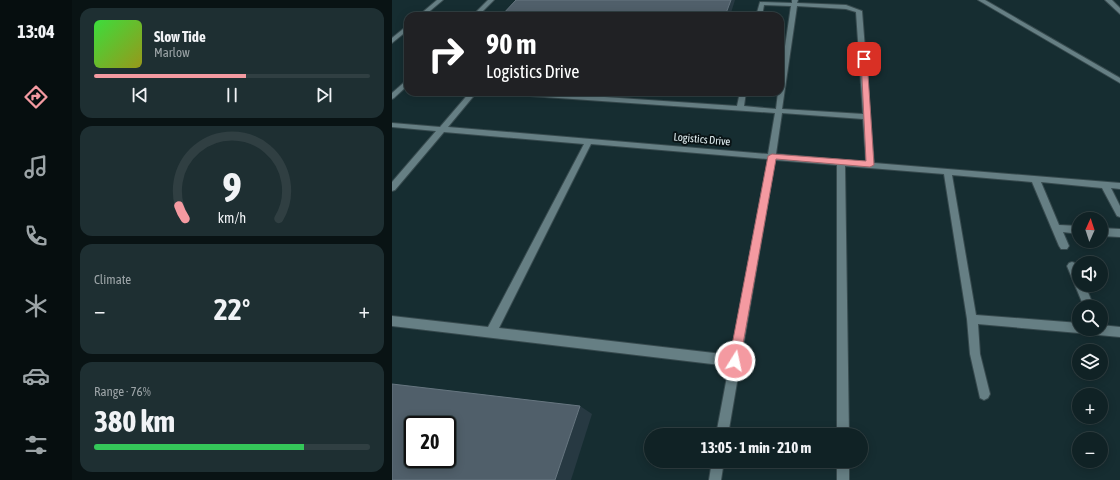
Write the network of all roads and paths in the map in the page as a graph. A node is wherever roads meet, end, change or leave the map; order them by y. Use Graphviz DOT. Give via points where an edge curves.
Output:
graph roads {
  1 [pos="440,0"];
  2 [pos="491,0"];
  3 [pos="981,0"];
  4 [pos="1108,0"];
  5 [pos="763,2"];
  6 [pos="795,2"];
  7 [pos="426,12"];
  8 [pos="479,12"];
  9 [pos="760,12"];
  10 [pos="1120,12"];
  11 [pos="404,30"];
  12 [pos="392,41"];
  13 [pos="784,77"];
  14 [pos="1120,81"];
  15 [pos="404,85"];
  16 [pos="471,96"];
  17 [pos="561,96"];
  18 [pos="742,96"];
  19 [pos="781,96"];
  20 [pos="392,97"];
  21 [pos="740,108"];
  22 [pos="779,111"];
  23 [pos="867,117"];
  24 [pos="392,125"];
  25 [pos="442,129"];
  26 [pos="589,141"];
  27 [pos="772,156"];
  28 [pos="841,162"];
  29 [pos="870,165"];
  30 [pos="947,171"];
  31 [pos="1035,178"];
  32 [pos="1105,184"];
  33 [pos="1120,186"];
  34 [pos="392,188"];
  35 [pos="1120,214"];
  36 [pos="1056,228"];
  37 [pos="1072,229"];
  38 [pos="1108,232"];
  39 [pos="1120,233"];
  40 [pos="1064,246"];
  41 [pos="972,319"];
  42 [pos="392,321"];
  43 [pos="1072,327"];
  44 [pos="1108,331"];
  45 [pos="1120,332"];
  46 [pos="492,333"];
  47 [pos="735,361"];
  48 [pos="984,394"];
  49 [pos="723,428"];
  50 [pos="843,428"];
  51 [pos="717,468"];
  52 [pos="843,468"];
  53 [pos="715,480"];
  54 [pos="843,480"];
  1 -- 7 [label="lane"];
  2 -- 8 [label="lane"];
  3 -- 14 [label="lane"];
  4 -- 10 [label="street"];
  5 -- 6 [label="lane"];
  5 -- 9 [label="lane"];
  6 -- 13 [label="lane"];
  6 -- 23 [label="lane" via="859,10"];
  11 -- 12 [label="lane"];
  15 -- 20 [label="lane"];
  16 -- 25 [label="lane"];
  17 -- 21 [label="lane"];
  18 -- 21 [label="lane"];
  19 -- 22 [label="lane"];
  21 -- 22 [label="lane"];
  22 -- 23 [label="lane"];
  22 -- 27 [label="lane"];
  23 -- 29 [label="lane"];
  24 -- 25 [label="lane, Logistics Drive"];
  25 -- 26 [label="lane, Logistics Drive"];
  25 -- 34 [label="lane"];
  26 -- 27 [label="lane, Logistics Drive"];
  26 -- 46 [label="lane"];
  27 -- 28 [label="lane, Logistics Drive"];
  27 -- 47 [label="lane"];
  28 -- 29 [label="lane, Logistics Drive"];
  28 -- 50 [label="lane"];
  29 -- 30 [label="lane, Logistics Drive"];
  30 -- 31 [label="lane, Logistics Drive"];
  30 -- 41 [label="lane"];
  31 -- 32 [label="lane, Logistics Drive"];
  31 -- 36 [label="lane"];
  32 -- 33 [label="lane, Logistics Drive"];
  32 -- 35 [label="lane"];
  36 -- 37 [label="lane"];
  36 -- 40 [label="lane"];
  38 -- 39 [label="lane"];
  41 -- 43 [label="lane"];
  41 -- 48 [label="lane" via="975,354"];
  42 -- 46 [label="lane"];
  44 -- 45 [label="lane"];
  46 -- 47 [label="lane"];
  47 -- 49 [label="lane"];
  51 -- 53 [label="lane"];
  52 -- 54 [label="lane"];
}
